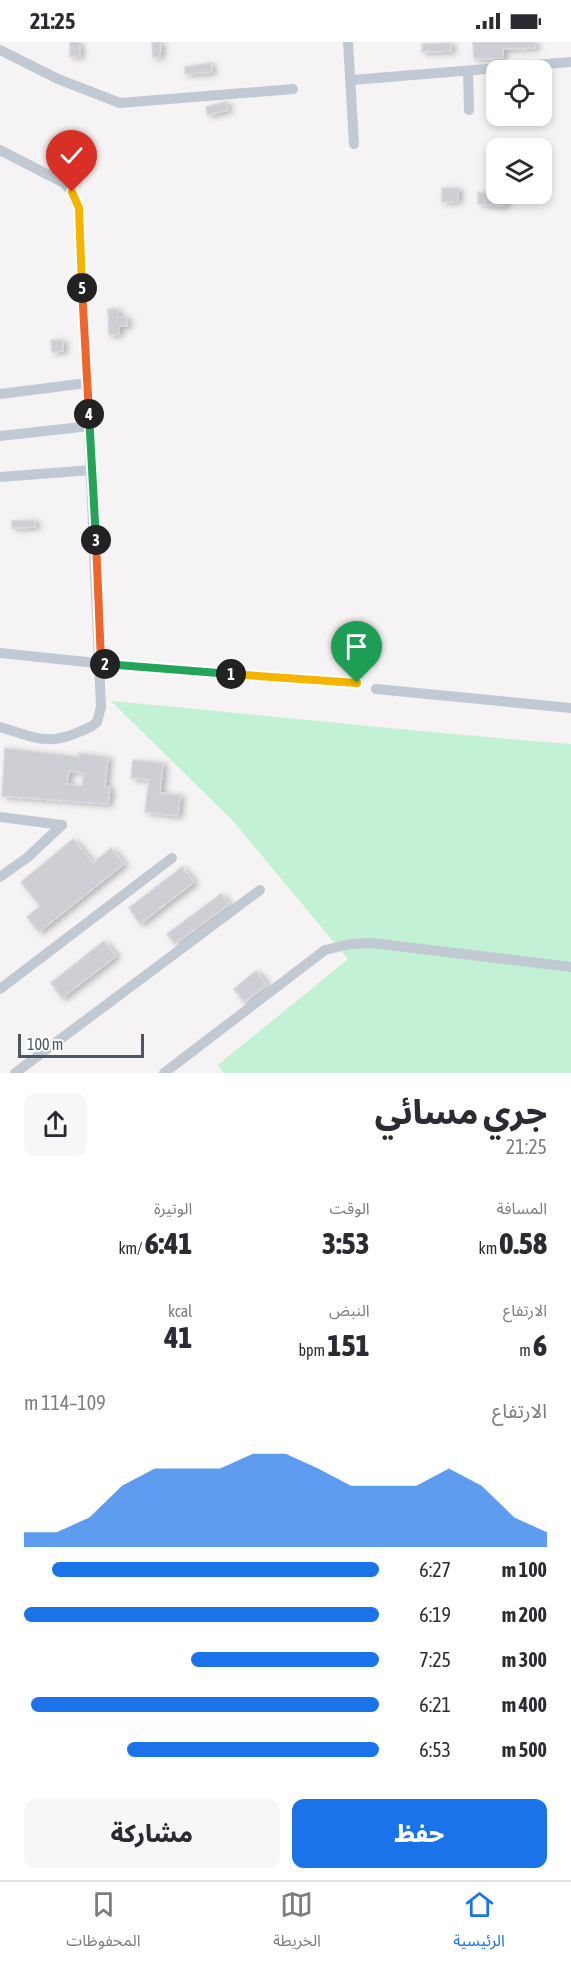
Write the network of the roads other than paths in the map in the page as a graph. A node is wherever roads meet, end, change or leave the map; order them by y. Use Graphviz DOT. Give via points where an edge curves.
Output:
graph roads {
  1 [pos="6,42"];
  2 [pos="348,42"];
  3 [pos="0,48"];
  4 [pos="571,62"];
  5 [pos="468,70"];
  6 [pos="352,80"];
  7 [pos="292,89"];
  8 [pos="469,110"];
  9 [pos="354,144"];
  10 [pos="0,150"];
  11 [pos="87,383"];
  12 [pos="0,394"];
  13 [pos="90,426"];
  14 [pos="0,436"];
  15 [pos="92,470"];
  16 [pos="0,477"];
  17 [pos="0,653"];
  18 [pos="101,662"];
  19 [pos="357,683"];
  20 [pos="376,689"];
  21 [pos="571,708"];
  22 [pos="0,727"];
  23 [pos="0,816"];
  24 [pos="172,858"];
  25 [pos="0,877"];
  26 [pos="260,890"];
  27 [pos="571,968"];
  28 [pos="0,989"];
  29 [pos="15,1073"];
  30 [pos="164,1073"];
  1 -- 3 [label="street"];
  2 -- 6 [label="street"];
  3 -- 7 [label="street" via="58,79 120,103"];
  4 -- 5 [label="street"];
  5 -- 6 [label="street"];
  5 -- 8 [label="street"];
  6 -- 9 [label="street"];
  10 -- 11 [label="street" via="64,183 79,208"];
  11 -- 12 [label="street"];
  11 -- 13 [label="street"];
  13 -- 14 [label="street"];
  13 -- 15 [label="street"];
  15 -- 16 [label="street"];
  15 -- 18 [label="street"];
  17 -- 18 [label="street"];
  18 -- 19 [label="street"];
  18 -- 22 [label="street" via="101,707 92,726 56,741 31,738"];
  20 -- 21 [label="street"];
  23 -- 25 [label="street" via="62,825"];
  24 -- 28 [label="street"];
  26 -- 29 [label="street"];
  27 -- 30 [label="street" via="372,943 325,950"];
}
